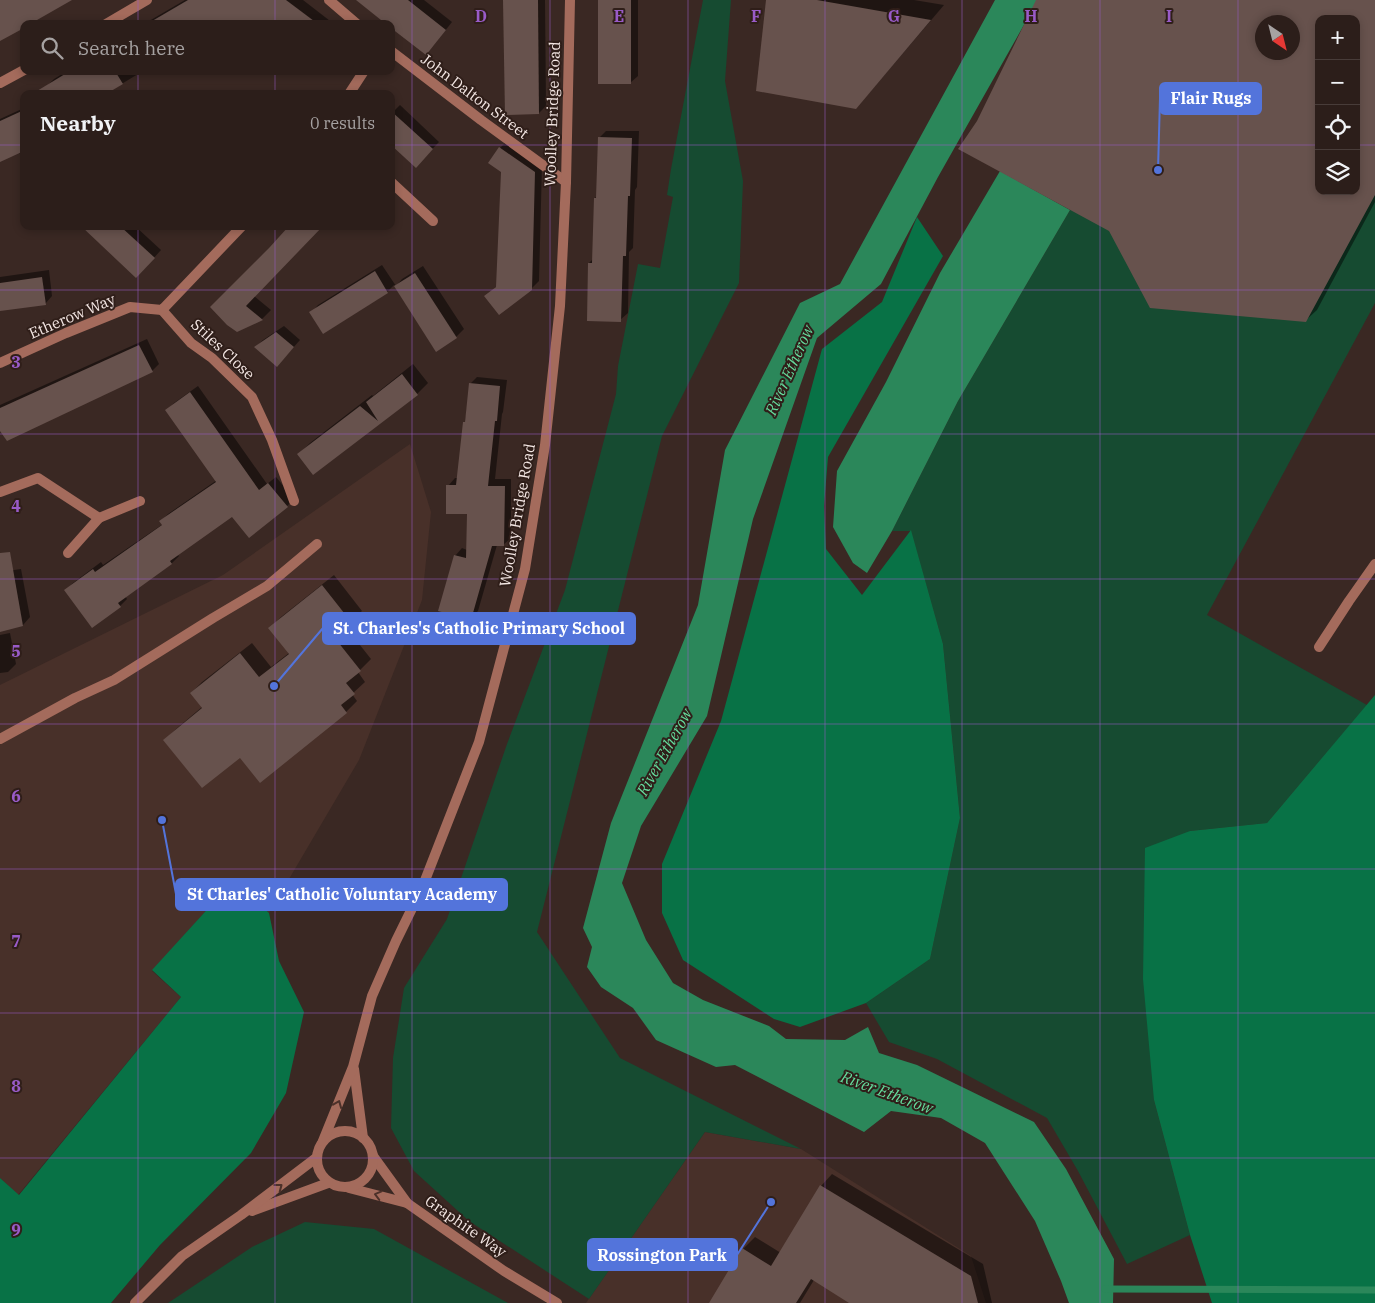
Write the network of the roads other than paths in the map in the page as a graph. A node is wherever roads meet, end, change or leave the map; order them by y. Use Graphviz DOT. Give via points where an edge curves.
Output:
graph roads {
  1 [pos="147,0"];
  2 [pos="329,0"];
  3 [pos="570,0"];
  4 [pos="113,20"];
  5 [pos="352,20"];
  6 [pos="395,54"];
  7 [pos="20,72"];
  8 [pos="361,75"];
  9 [pos="0,83"];
  10 [pos="351,90"];
  11 [pos="566,182"];
  12 [pos="395,186"];
  13 [pos="433,221"];
  14 [pos="238,230"];
  15 [pos="162,310"];
  16 [pos="0,363"];
  17 [pos="0,492"];
  18 [pos="140,501"];
  19 [pos="294,501"];
  20 [pos="99,518"];
  21 [pos="317,544"];
  22 [pos="68,553"];
  23 [pos="1375,564"];
  24 [pos="1319,647"];
  25 [pos="0,739"];
  26 [pos="353,1067"];
  27 [pos="363,1138"];
  28 [pos="323,1141"];
  29 [pos="373,1156"];
  30 [pos="316,1158"];
  31 [pos="328,1183"];
  32 [pos="349,1188"];
  33 [pos="407,1203"];
  34 [pos="241,1215"];
  35 [pos="135,1303"];
  36 [pos="557,1303"];
  1 -- 4 [label="street"];
  2 -- 5 [label="street"];
  3 -- 11 [label="street, Woolley Bridge Road"];
  6 -- 11 [label="street, John Dalton Street"];
  7 -- 9 [label="street"];
  8 -- 10 [label="street"];
  11 -- 26 [label="street, Woolley Bridge Road" via="560,306 526,569 479,742 422,888 372,996"];
  12 -- 13 [label="street"];
  14 -- 15 [label="street"];
  15 -- 16 [label="street, Etherow Way" via="130,307"];
  15 -- 19 [label="street, Stiles Close" via="191,343 212,358 252,398 272,440"];
  17 -- 20 [label="street" via="38,478"];
  18 -- 20 [label="street"];
  20 -- 22 [label="street"];
  21 -- 25 [label="street" via="267,586 114,680"];
  23 -- 24 [label="street"];
  26 -- 27 [label="street, Woolley Bridge Road"];
  28 -- 26 [label="street, Woolley Bridge Road, one-way"];
  27 -- 28 [label="street" via="355,1132 340,1131"];
  27 -- 29 [label="street" via="370,1145"];
  28 -- 30 [label="street"];
  29 -- 32 [label="street" via="373,1166 366,1178"];
  29 -- 33 [label="street, Graphite Way"];
  30 -- 31 [label="street" via="319,1171"];
  34 -- 30 [label="street, one-way"];
  31 -- 32 [label="street"];
  31 -- 34 [label="street"];
  33 -- 32 [label="street, one-way"];
  33 -- 36 [label="street, Graphite Way" via="504,1271"];
  34 -- 35 [label="street" via="182,1256"];
}
